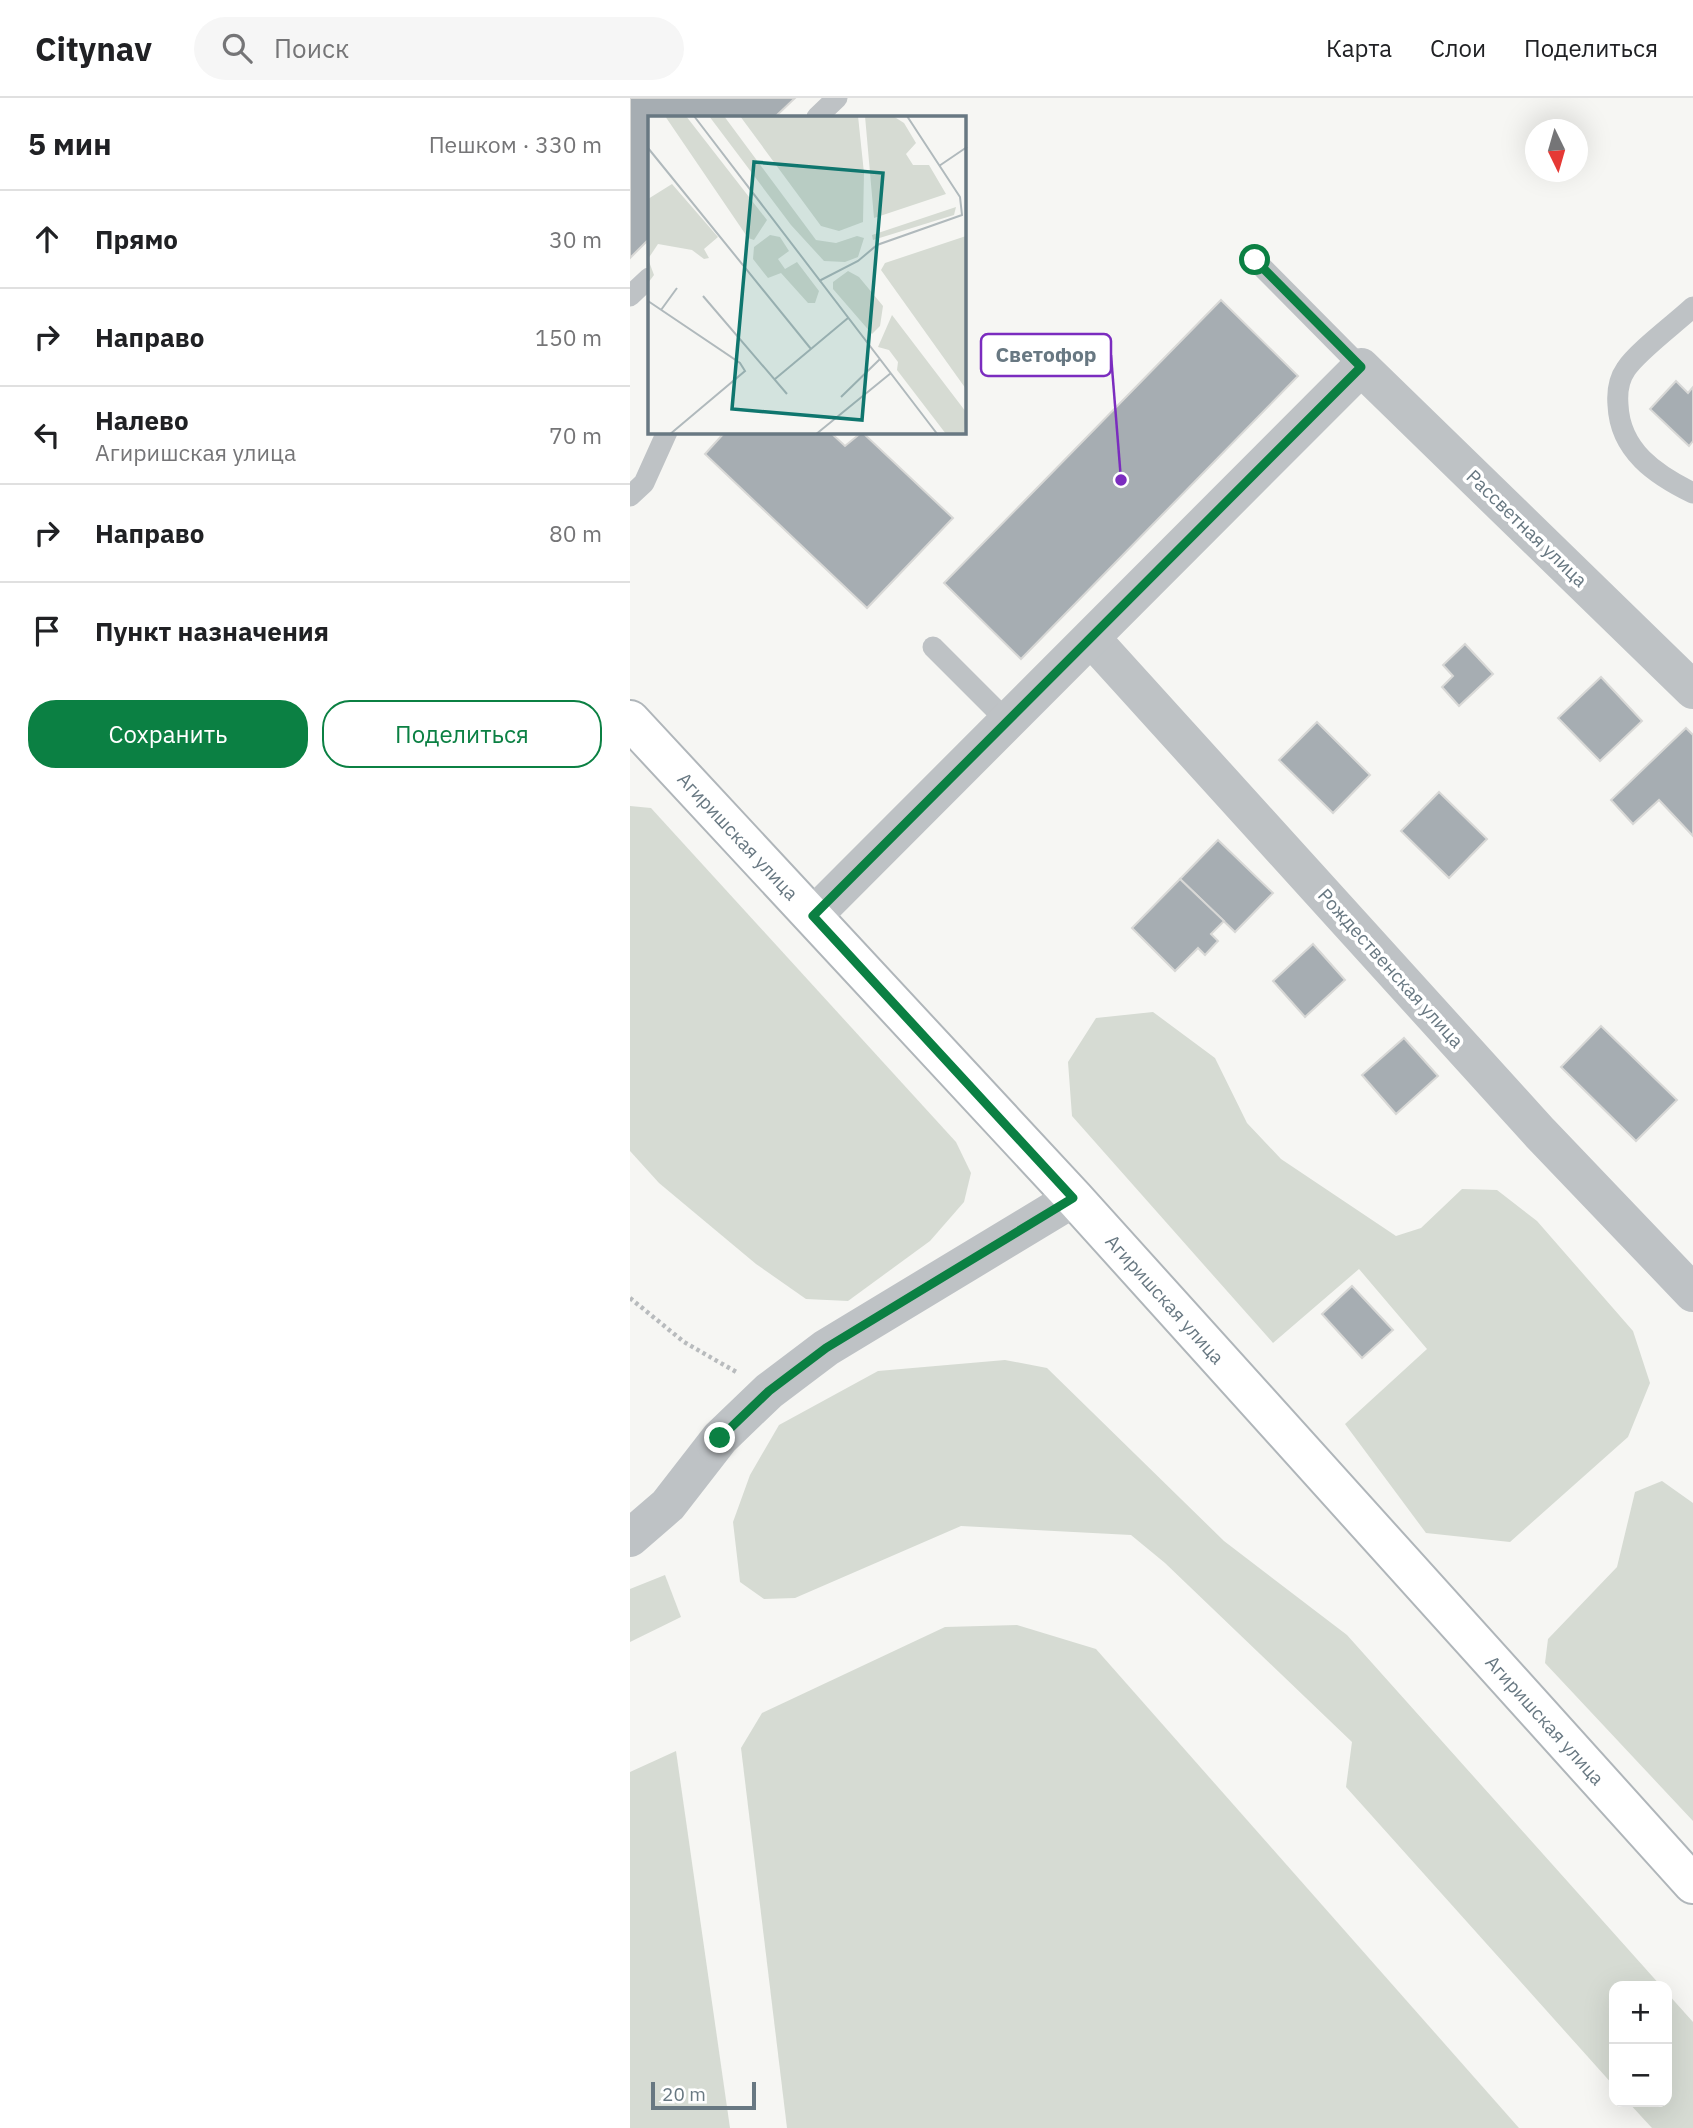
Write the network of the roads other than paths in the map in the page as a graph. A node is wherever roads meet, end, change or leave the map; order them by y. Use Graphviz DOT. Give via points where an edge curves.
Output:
graph roads {
  1 [pos="837,98"];
  2 [pos="818,116"];
  3 [pos="1255,260"];
  4 [pos="648,279"];
  5 [pos="630,296"];
  6 [pos="1693,307"];
  7 [pos="1361,367"];
  8 [pos="666,434"];
  9 [pos="1693,494"];
  10 [pos="630,496"];
  11 [pos="1092,639"];
  12 [pos="933,647"];
  13 [pos="1693,690"];
  14 [pos="630,720"];
  15 [pos="1008,722"];
  16 [pos="813,916"];
  17 [pos="1073,1198"];
  18 [pos="1693,1293"];
  19 [pos="630,1538"];
  20 [pos="1693,1884"];
  1 -- 2 [label="lane"];
  3 -- 7 [label="lane"];
  4 -- 5 [label="lane"];
  6 -- 9 [label="lane" via="1626,369 1617,392 1618,416 1627,442 1663,478"];
  7 -- 11 [label="street"];
  7 -- 13 [label="street, Рассветная улица"];
  8 -- 10 [label="lane" via="644,483"];
  11 -- 15 [label="street"];
  11 -- 18 [label="street, Рождественская улица" via="1540,1133"];
  12 -- 15 [label="lane"];
  14 -- 16 [label="street, Агиришская улица"];
  15 -- 16 [label="street"];
  16 -- 17 [label="street, Агиришская улица"];
  17 -- 19 [label="street" via="826,1348 769,1391 720,1438 668,1505"];
  17 -- 20 [label="street, Агиришская улица"];
}
